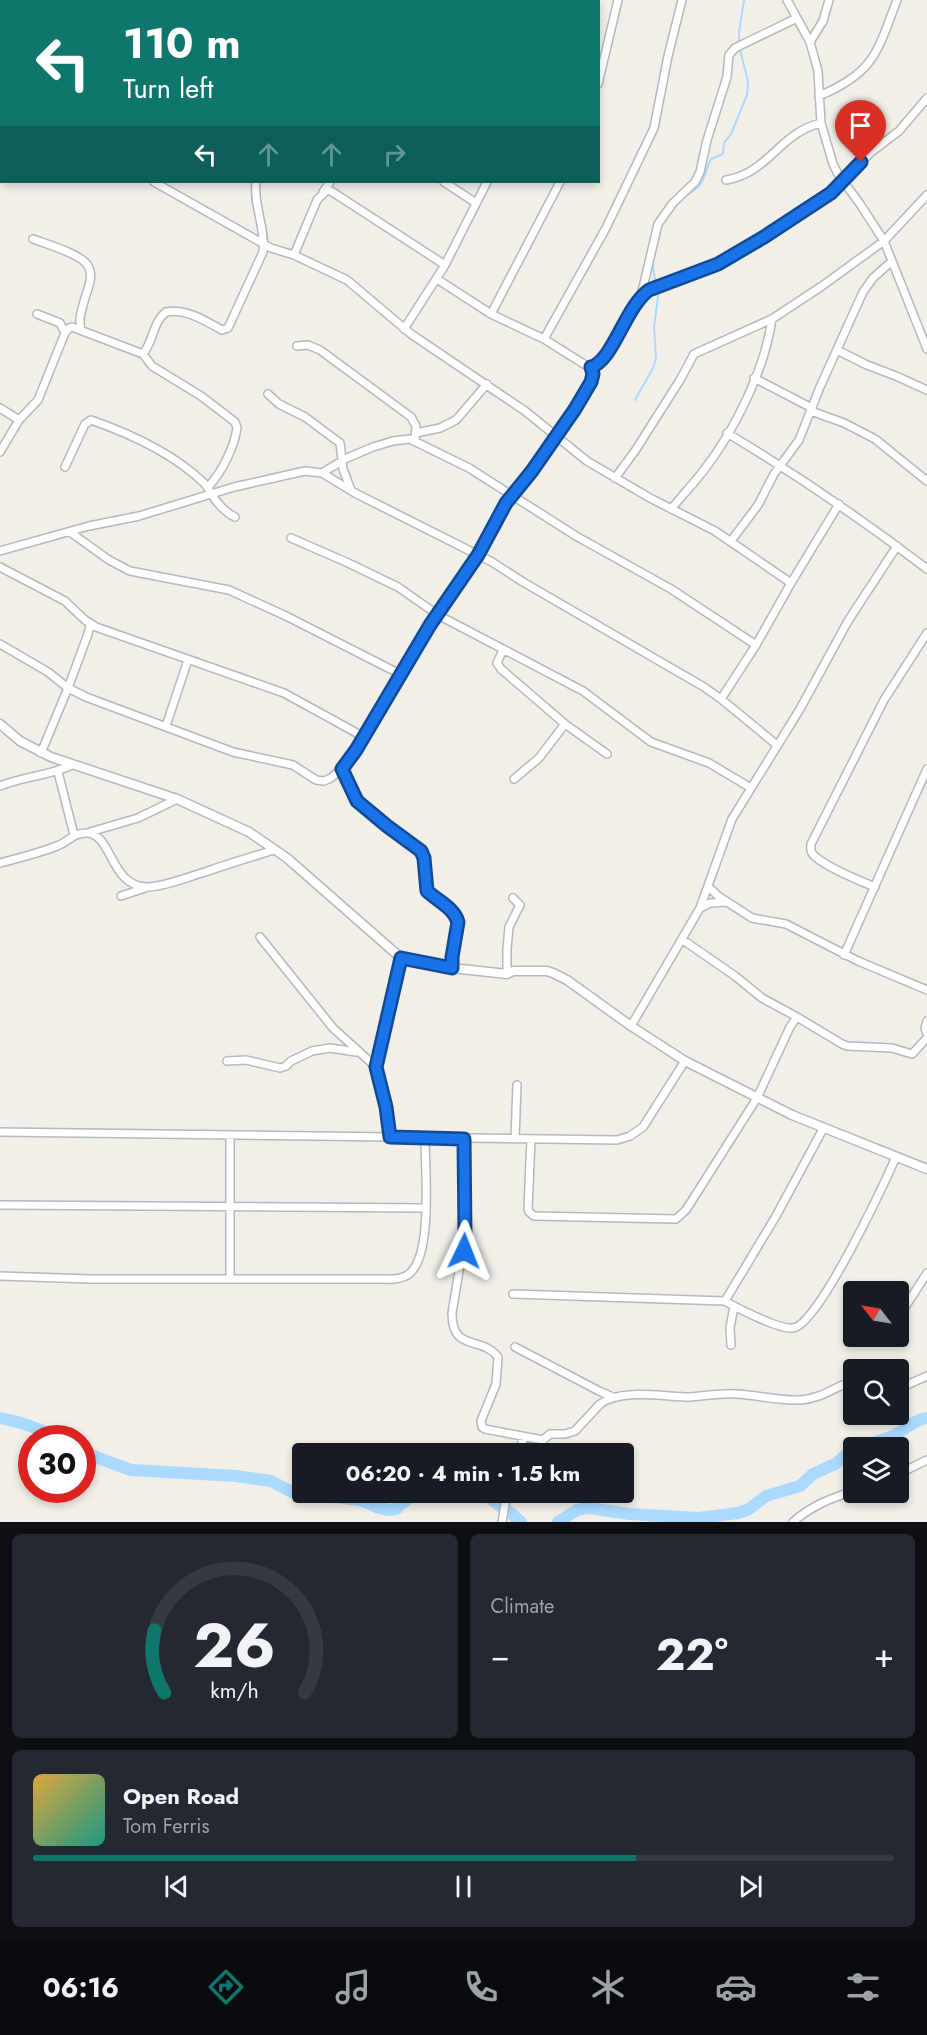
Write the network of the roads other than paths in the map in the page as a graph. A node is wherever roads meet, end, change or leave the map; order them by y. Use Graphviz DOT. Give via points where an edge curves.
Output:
graph roads {
  1 [pos="618,0"];
  2 [pos="682,0"];
  3 [pos="787,0"];
  4 [pos="829,0"];
  5 [pos="897,0"];
  6 [pos="797,18"];
  7 [pos="810,42"];
  8 [pos="600,76"];
  9 [pos="819,96"];
  10 [pos="927,98"];
  11 [pos="821,123"];
  12 [pos="726,180"];
  13 [pos="843,181"];
  14 [pos="156,183"];
  15 [pos="256,183"];
  16 [pos="329,183"];
  17 [pos="446,183"];
  18 [pos="486,183"];
  19 [pos="559,183"];
  20 [pos="323,192"];
  21 [pos="927,195"];
  22 [pos="476,203"];
  23 [pos="33,239"];
  24 [pos="884,241"];
  25 [pos="264,243"];
  26 [pos="294,255"];
  27 [pos="892,261"];
  28 [pos="445,265"];
  29 [pos="436,279"];
  30 [pos="641,296"];
  31 [pos="37,314"];
  32 [pos="491,314"];
  33 [pos="772,319"];
  34 [pos="404,329"];
  35 [pos="81,330"];
  36 [pos="65,333"];
  37 [pos="544,339"];
  38 [pos="297,346"];
  39 [pos="927,349"];
  40 [pos="837,350"];
  41 [pos="143,354"];
  42 [pos="591,367"];
  43 [pos="754,378"];
  44 [pos="487,384"];
  45 [pos="927,390"];
  46 [pos="268,394"];
  47 [pos="0,408"];
  48 [pos="812,410"];
  49 [pos="19,420"];
  50 [pos="728,433"];
  51 [pos="556,436"];
  52 [pos="415,437"];
  53 [pos="0,452"];
  54 [pos="343,462"];
  55 [pos="781,466"];
  56 [pos="65,467"];
  57 [pos="322,473"];
  58 [pos="615,478"];
  59 [pos="927,481"];
  60 [pos="208,487"];
  61 [pos="351,490"];
  62 [pos="212,495"];
  63 [pos="512,495"];
  64 [pos="839,504"];
  65 [pos="671,508"];
  66 [pos="235,517"];
  67 [pos="70,532"];
  68 [pos="291,538"];
  69 [pos="731,541"];
  70 [pos="897,546"];
  71 [pos="0,551"];
  72 [pos="478,555"];
  73 [pos="0,567"];
  74 [pos="927,569"];
  75 [pos="791,583"];
  76 [pos="438,615"];
  77 [pos="90,624"];
  78 [pos="927,633"];
  79 [pos="0,644"];
  80 [pos="756,645"];
  81 [pos="502,650"];
  82 [pos="188,660"];
  83 [pos="400,674"];
  84 [pos="68,688"];
  85 [pos="721,699"];
  86 [pos="0,724"];
  87 [pos="565,724"];
  88 [pos="166,726"];
  89 [pos="364,737"];
  90 [pos="777,744"];
  91 [pos="41,753"];
  92 [pos="607,754"];
  93 [pos="72,765"];
  94 [pos="342,769"];
  95 [pos="927,769"];
  96 [pos="58,772"];
  97 [pos="514,779"];
  98 [pos="0,786"];
  99 [pos="751,788"];
  100 [pos="177,799"];
  101 [pos="87,833"];
  102 [pos="74,835"];
  103 [pos="274,850"];
  104 [pos="0,863"];
  105 [pos="708,886"];
  106 [pos="148,887"];
  107 [pos="875,887"];
  108 [pos="121,896"];
  109 [pos="513,898"];
  110 [pos="730,902"];
  111 [pos="700,908"];
  112 [pos="260,937"];
  113 [pos="683,940"];
  114 [pos="844,955"];
  115 [pos="401,958"];
  116 [pos="452,968"];
  117 [pos="507,974"];
  118 [pos="927,990"];
  119 [pos="797,1017"];
  120 [pos="927,1022"];
  121 [pos="631,1026"];
  122 [pos="927,1034"];
  123 [pos="927,1038"];
  124 [pos="358,1053"];
  125 [pos="227,1061"];
  126 [pos="685,1061"];
  127 [pos="376,1067"];
  128 [pos="517,1085"];
  129 [pos="757,1098"];
  130 [pos="823,1129"];
  131 [pos="0,1132"];
  132 [pos="230,1135"];
  133 [pos="390,1137"];
  134 [pos="425,1138"];
  135 [pos="464,1139"];
  136 [pos="515,1139"];
  137 [pos="531,1139"];
  138 [pos="896,1157"];
  139 [pos="927,1169"];
  140 [pos="0,1205"];
  141 [pos="231,1206"];
  142 [pos="426,1208"];
  143 [pos="927,1274"];
  144 [pos="0,1276"];
  145 [pos="230,1278"];
  146 [pos="513,1294"];
  147 [pos="725,1301"];
  148 [pos="909,1301"];
  149 [pos="734,1306"];
  150 [pos="731,1345"];
  151 [pos="515,1347"];
  152 [pos="927,1376"];
  153 [pos="909,1384"];
  154 [pos="843,1385"];
  155 [pos="616,1397"];
  156 [pos="524,1437"];
  157 [pos="522,1443"];
  158 [pos="927,1460"];
  159 [pos="909,1469"];
  160 [pos="843,1495"];
  161 [pos="505,1503"];
  162 [pos="502,1522"];
  163 [pos="793,1522"];
  1 -- 8 [label="street"];
  2 -- 37 [label="street" via="654,128 606,228"];
  3 -- 6 [label="street"];
  4 -- 7 [label="street" via="823,21"];
  5 -- 9 [label="street" via="880,46 865,68 847,84"];
  6 -- 7 [label="street"];
  6 -- 30 [label="street" via="730,52 700,171 658,224"];
  7 -- 9 [label="street" via="820,79"];
  9 -- 11 [label="street"];
  10 -- 13 [label="street" via="899,130"];
  11 -- 12 [label="street" via="784,142 753,172"];
  11 -- 13 [label="street" via="828,151"];
  13 -- 24 [label="street"];
  13 -- 30 [label="street" via="818,202 745,249"];
  14 -- 25 [label="street"];
  15 -- 25 [label="street"];
  16 -- 20 [label="street"];
  17 -- 22 [label="street"];
  18 -- 22 [label="street"];
  19 -- 32 [label="street"];
  20 -- 26 [label="street"];
  20 -- 28 [label="street" via="331,191"];
  21 -- 24 [label="street"];
  22 -- 28 [label="street"];
  23 -- 35 [label="street" via="88,264 90,281 80,315"];
  24 -- 27 [label="street"];
  24 -- 33 [label="street"];
  25 -- 26 [label="street"];
  25 -- 41 [label="street" via="261,259 226,330 182,312 166,312 159,318"];
  26 -- 34 [label="street" via="347,280"];
  27 -- 39 [label="street"];
  27 -- 40 [label="street" via="863,292"];
  28 -- 29 [label="street"];
  29 -- 32 [label="street"];
  29 -- 34 [label="street"];
  30 -- 42 [label="street" via="606,356"];
  31 -- 36 [label="street" via="55,320"];
  32 -- 37 [label="street"];
  33 -- 43 [label="street" via="770,337"];
  33 -- 58 [label="street" via="692,356"];
  34 -- 44 [label="street"];
  35 -- 36 [label="street" via="72,327"];
  35 -- 41 [label="street"];
  36 -- 49 [label="street" via="38,400"];
  37 -- 42 [label="street"];
  38 -- 52 [label="street" via="320,350 411,417 416,426"];
  40 -- 45 [label="street"];
  40 -- 48 [label="street"];
  41 -- 60 [label="street" via="152,366 219,408 236,425 220,472"];
  42 -- 51 [label="street" via="591,382"];
  43 -- 48 [label="street"];
  43 -- 50 [label="street"];
  44 -- 51 [label="street"];
  44 -- 52 [label="street" via="456,420"];
  46 -- 54 [label="street" via="339,442"];
  47 -- 49 [label="street"];
  48 -- 55 [label="street" via="799,440"];
  48 -- 59 [label="street" via="874,439"];
  49 -- 53 [label="street"];
  50 -- 55 [label="street"];
  50 -- 65 [label="street" via="705,469"];
  51 -- 58 [label="street"];
  51 -- 63 [label="street"];
  52 -- 54 [label="street" via="384,443"];
  52 -- 63 [label="street"];
  54 -- 57 [label="street"];
  54 -- 61 [label="street"];
  55 -- 64 [label="street"];
  55 -- 69 [label="street"];
  56 -- 60 [label="street" via="85,424 92,420 148,444"];
  57 -- 61 [label="street"];
  57 -- 62 [label="street" via="305,471"];
  58 -- 65 [label="street"];
  60 -- 62 [label="street"];
  61 -- 72 [label="street"];
  62 -- 66 [label="street"];
  62 -- 67 [label="street"];
  63 -- 72 [label="street"];
  63 -- 80 [label="street"];
  64 -- 70 [label="street"];
  64 -- 75 [label="street"];
  65 -- 69 [label="street"];
  67 -- 71 [label="street"];
  67 -- 83 [label="street" via="130,571 228,590"];
  68 -- 76 [label="street" via="398,587"];
  69 -- 75 [label="street"];
  70 -- 74 [label="street"];
  70 -- 90 [label="street" via="848,621"];
  72 -- 76 [label="street"];
  72 -- 85 [label="street"];
  73 -- 77 [label="street" via="65,601"];
  75 -- 80 [label="street"];
  76 -- 81 [label="street"];
  76 -- 83 [label="street"];
  77 -- 82 [label="street"];
  77 -- 84 [label="street"];
  78 -- 107 [label="street" via="884,700 811,844 816,858"];
  79 -- 84 [label="street"];
  80 -- 85 [label="street"];
  81 -- 87 [label="street" via="497,663 501,669"];
  81 -- 99 [label="street" via="583,691 651,742 709,763"];
  82 -- 88 [label="street"];
  82 -- 89 [label="street" via="284,693"];
  83 -- 89 [label="street"];
  84 -- 88 [label="street"];
  84 -- 91 [label="street"];
  85 -- 90 [label="street"];
  86 -- 91 [label="street"];
  87 -- 92 [label="street"];
  87 -- 97 [label="street" via="539,758"];
  88 -- 94 [label="street" via="233,752 293,765 313,780 324,781"];
  89 -- 94 [label="street"];
  90 -- 99 [label="street"];
  91 -- 93 [label="street"];
  93 -- 96 [label="street"];
  93 -- 100 [label="street"];
  94 -- 116 [label="street" via="357,801 421,851 427,891 457,917"];
  95 -- 107 [label="street"];
  96 -- 98 [label="street"];
  96 -- 102 [label="street"];
  99 -- 105 [label="street" via="728,830"];
  100 -- 101 [label="street" via="138,818"];
  100 -- 103 [label="street" via="232,823"];
  101 -- 102 [label="street"];
  101 -- 106 [label="street" via="103,842 112,862 126,878"];
  102 -- 104 [label="street" via="56,846"];
  103 -- 106 [label="street"];
  103 -- 115 [label="street"];
  105 -- 110 [label="street"];
  105 -- 111 [label="street"];
  106 -- 108 [label="street"];
  107 -- 114 [label="street"];
  109 -- 117 [label="street" via="520,905 509,927"];
  110 -- 111 [label="street" via="718,901"];
  110 -- 114 [label="street" via="752,918 786,924"];
  111 -- 113 [label="street"];
  112 -- 124 [label="street"];
  113 -- 119 [label="street" via="754,993"];
  113 -- 121 [label="street"];
  114 -- 118 [label="street"];
  115 -- 116 [label="street"];
  115 -- 127 [label="street"];
  116 -- 117 [label="street"];
  117 -- 121 [label="street" via="538,970 553,973"];
  119 -- 123 [label="street" via="847,1046 892,1048 912,1054"];
  119 -- 129 [label="street"];
  120 -- 122 [label="street"];
  121 -- 126 [label="street"];
  124 -- 125 [label="street" via="330,1048 312,1051 280,1068 246,1060"];
  124 -- 127 [label="street"];
  126 -- 129 [label="street"];
  126 -- 137 [label="street" via="648,1120 630,1136 609,1140"];
  127 -- 133 [label="street"];
  128 -- 136 [label="street"];
  129 -- 130 [label="street"];
  129 -- 137 [label="street" via="686,1210 676,1219 534,1216 528,1209"];
  130 -- 138 [label="street"];
  130 -- 147 [label="street"];
  131 -- 132 [label="street"];
  132 -- 133 [label="street"];
  132 -- 141 [label="street"];
  133 -- 134 [label="street"];
  134 -- 135 [label="street"];
  134 -- 142 [label="street"];
  135 -- 136 [label="street"];
  135 -- 156 [label="street" via="465,1235 452,1322 460,1338 498,1357 498,1379 482,1427"];
  136 -- 137 [label="street"];
  138 -- 139 [label="street"];
  138 -- 149 [label="street" via="858,1238 804,1322 787,1328"];
  140 -- 141 [label="street"];
  141 -- 142 [label="street"];
  141 -- 145 [label="street"];
  142 -- 145 [label="street" via="424,1246 406,1276"];
  143 -- 148 [label="street"];
  144 -- 145 [label="street"];
  146 -- 147 [label="street"];
  147 -- 149 [label="street"];
  149 -- 150 [label="street"];
  151 -- 155 [label="street"];
  152 -- 153 [label="street"];
  154 -- 155 [label="street" via="822,1396 800,1400 735,1394"];
  155 -- 156 [label="street" via="600,1404 575,1431 550,1434 543,1440"];
  156 -- 157 [label="street"];
  158 -- 159 [label="street"];
  160 -- 163 [label="street" via="809,1509"];
  161 -- 162 [label="street"];
}
